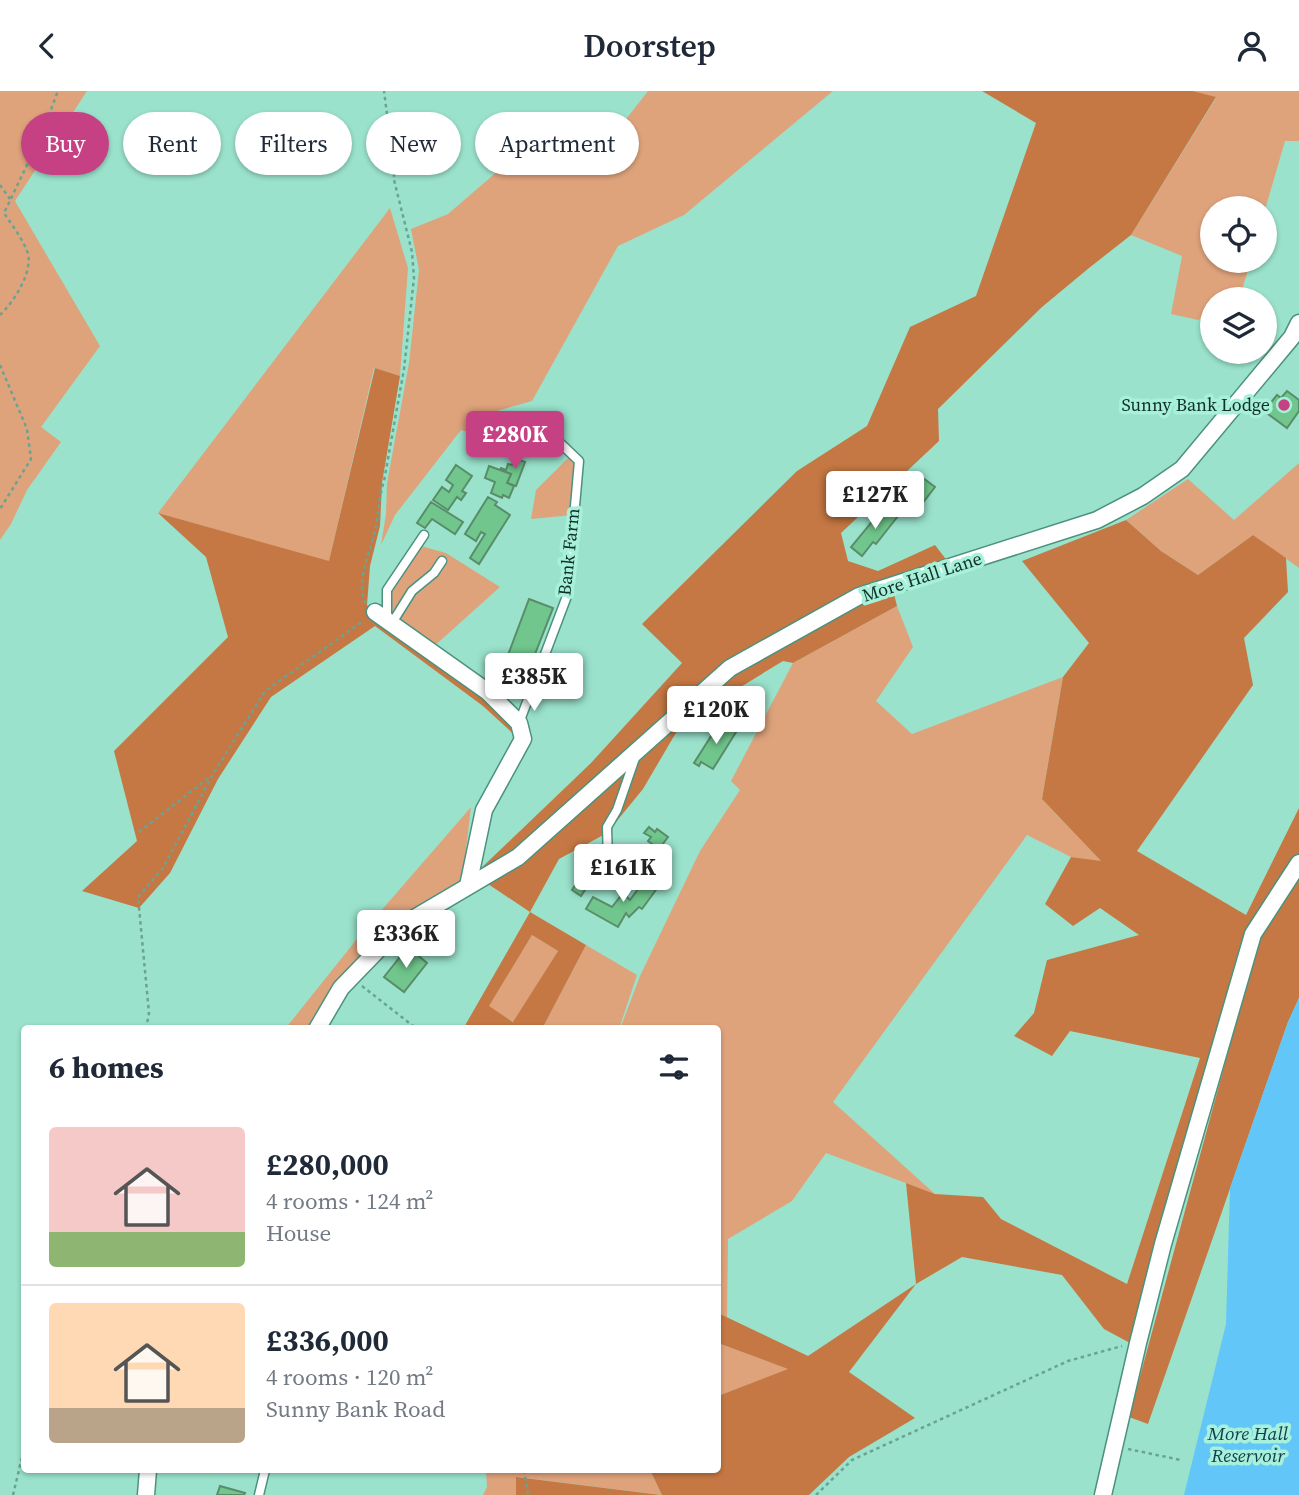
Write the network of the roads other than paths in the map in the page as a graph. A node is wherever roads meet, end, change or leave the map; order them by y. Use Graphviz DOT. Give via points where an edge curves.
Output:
graph roads {
  1 [pos="1299,323"];
  2 [pos="543,450"];
  3 [pos="424,535"];
  4 [pos="442,561"];
  5 [pos="385,618"];
  6 [pos="519,723"];
  7 [pos="638,750"];
  8 [pos="1299,863"];
  9 [pos="612,879"];
  10 [pos="468,886"];
  11 [pos="319,1025"];
  12 [pos="148,1473"];
  13 [pos="264,1473"];
  14 [pos="146,1495"];
  15 [pos="259,1495"];
  16 [pos="1103,1495"];
  1 -- 7 [label="street, More Hall Lane" via="1182,468 1143,496 1097,520 859,596 730,668"];
  2 -- 6 [label="lane, Bank Farm" via="558,441 579,461 567,596"];
  3 -- 5 [label="lane" via="387,590"];
  4 -- 5 [label="lane"];
  5 -- 6 [label="street" via="488,692"];
  6 -- 10 [label="street" via="523,739 484,810"];
  7 -- 9 [label="lane" via="607,827"];
  7 -- 10 [label="street, More Hall Lane" via="518,857"];
  8 -- 16 [label="street" via="1253,935 1163,1244"];
  10 -- 11 [label="street, More Hall Lane" via="401,926 341,988"];
  12 -- 14 [label="street"];
  13 -- 15 [label="lane"];
}
